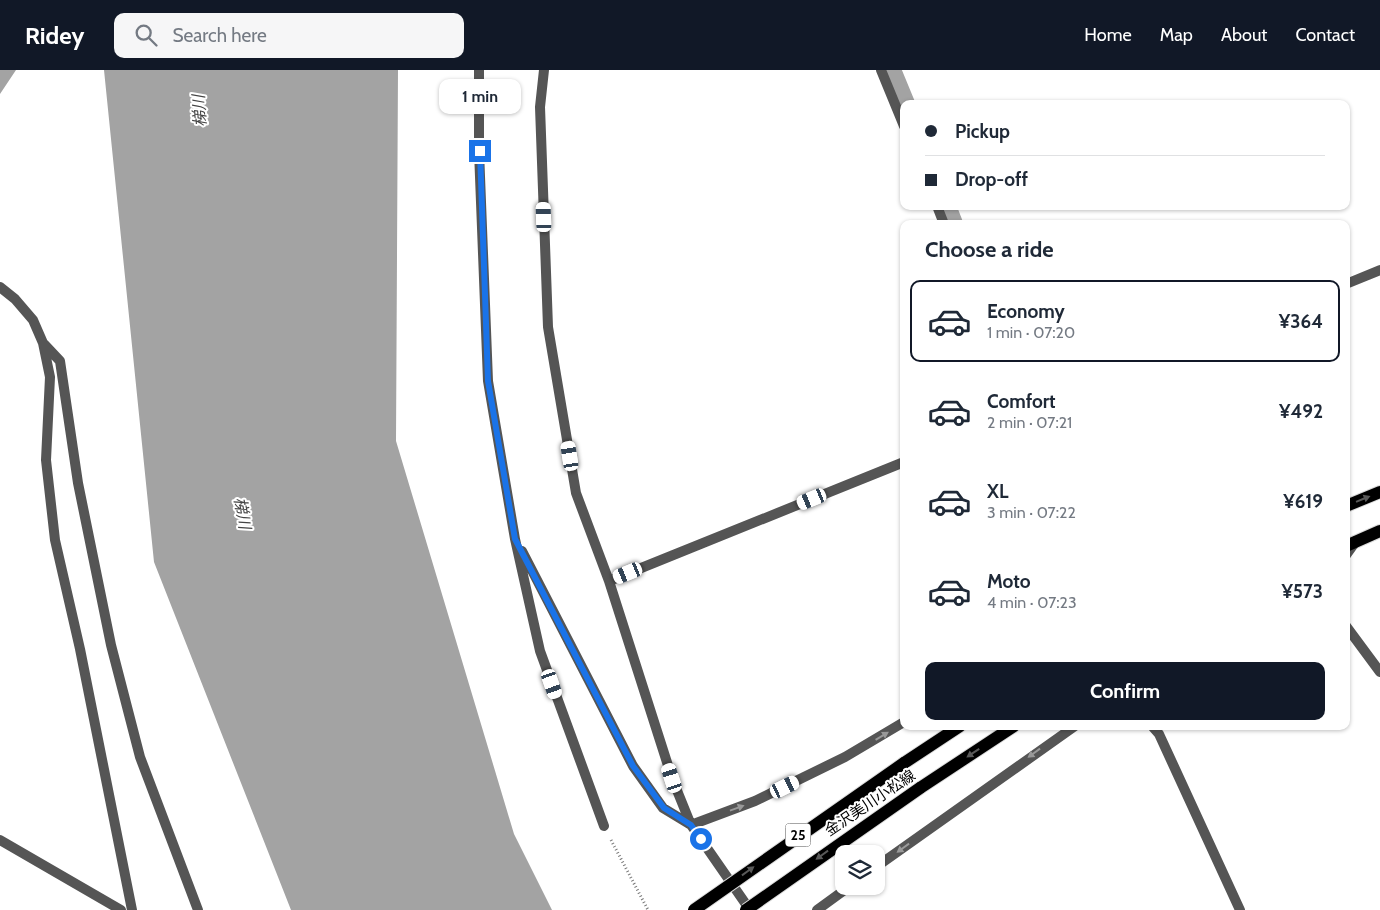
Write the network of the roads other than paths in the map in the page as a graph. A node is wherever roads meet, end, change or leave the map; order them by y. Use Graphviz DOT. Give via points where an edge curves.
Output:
graph roads {
  1 [pos="479,70"];
  2 [pos="544,70"];
  3 [pos="881,70"];
  4 [pos="900,116"];
  5 [pos="1380,270"];
  6 [pos="1350,282"];
  7 [pos="0,287"];
  8 [pos="43,344"];
  9 [pos="900,464"];
  10 [pos="1380,492"];
  11 [pos="1350,504"];
  12 [pos="1380,531"];
  13 [pos="515,539"];
  14 [pos="1352,543"];
  15 [pos="610,581"];
  16 [pos="1350,631"];
  17 [pos="1380,672"];
  18 [pos="900,724"];
  19 [pos="954,730"];
  20 [pos="1008,730"];
  21 [pos="1068,730"];
  22 [pos="1156,730"];
  23 [pos="691,825"];
  24 [pos="604,826"];
  25 [pos="0,840"];
  26 [pos="885,861"];
  27 [pos="838,895"];
  28 [pos="121,910"];
  29 [pos="132,910"];
  30 [pos="198,910"];
  31 [pos="694,910"];
  32 [pos="748,910"];
  33 [pos="817,910"];
  34 [pos="1240,910"];
  1 -- 13 [label="street" via="488,381"];
  2 -- 15 [label="street" via="540,107 548,328 576,493"];
  3 -- 4 [label="street"];
  5 -- 6 [label="street"];
  7 -- 8 [label="street" via="33,320"];
  8 -- 29 [label="street" via="50,377 46,460 55,540"];
  8 -- 30 [label="street" via="60,361 78,482 111,644 140,757"];
  9 -- 15 [label="street"];
  11 -- 10 [label="main road, one-way"];
  12 -- 14 [label="main road"];
  13 -- 23 [label="street" via="633,766 664,808"];
  13 -- 24 [label="street" via="540,651"];
  15 -- 23 [label="street" via="672,778"];
  16 -- 17 [label="street"];
  23 -- 18 [label="street, one-way" via="755,802 845,757"];
  31 -- 19 [label="main road, 金沢美川小松線 / 25, one-way, bridge"];
  20 -- 32 [label="main road, 金沢美川小松線 / 25, one-way, bridge"];
  21 -- 26 [label="street, one-way"];
  22 -- 34 [label="street"];
  23 -- 32 [label="street"];
  25 -- 28 [label="street"];
  27 -- 33 [label="street"];
}
